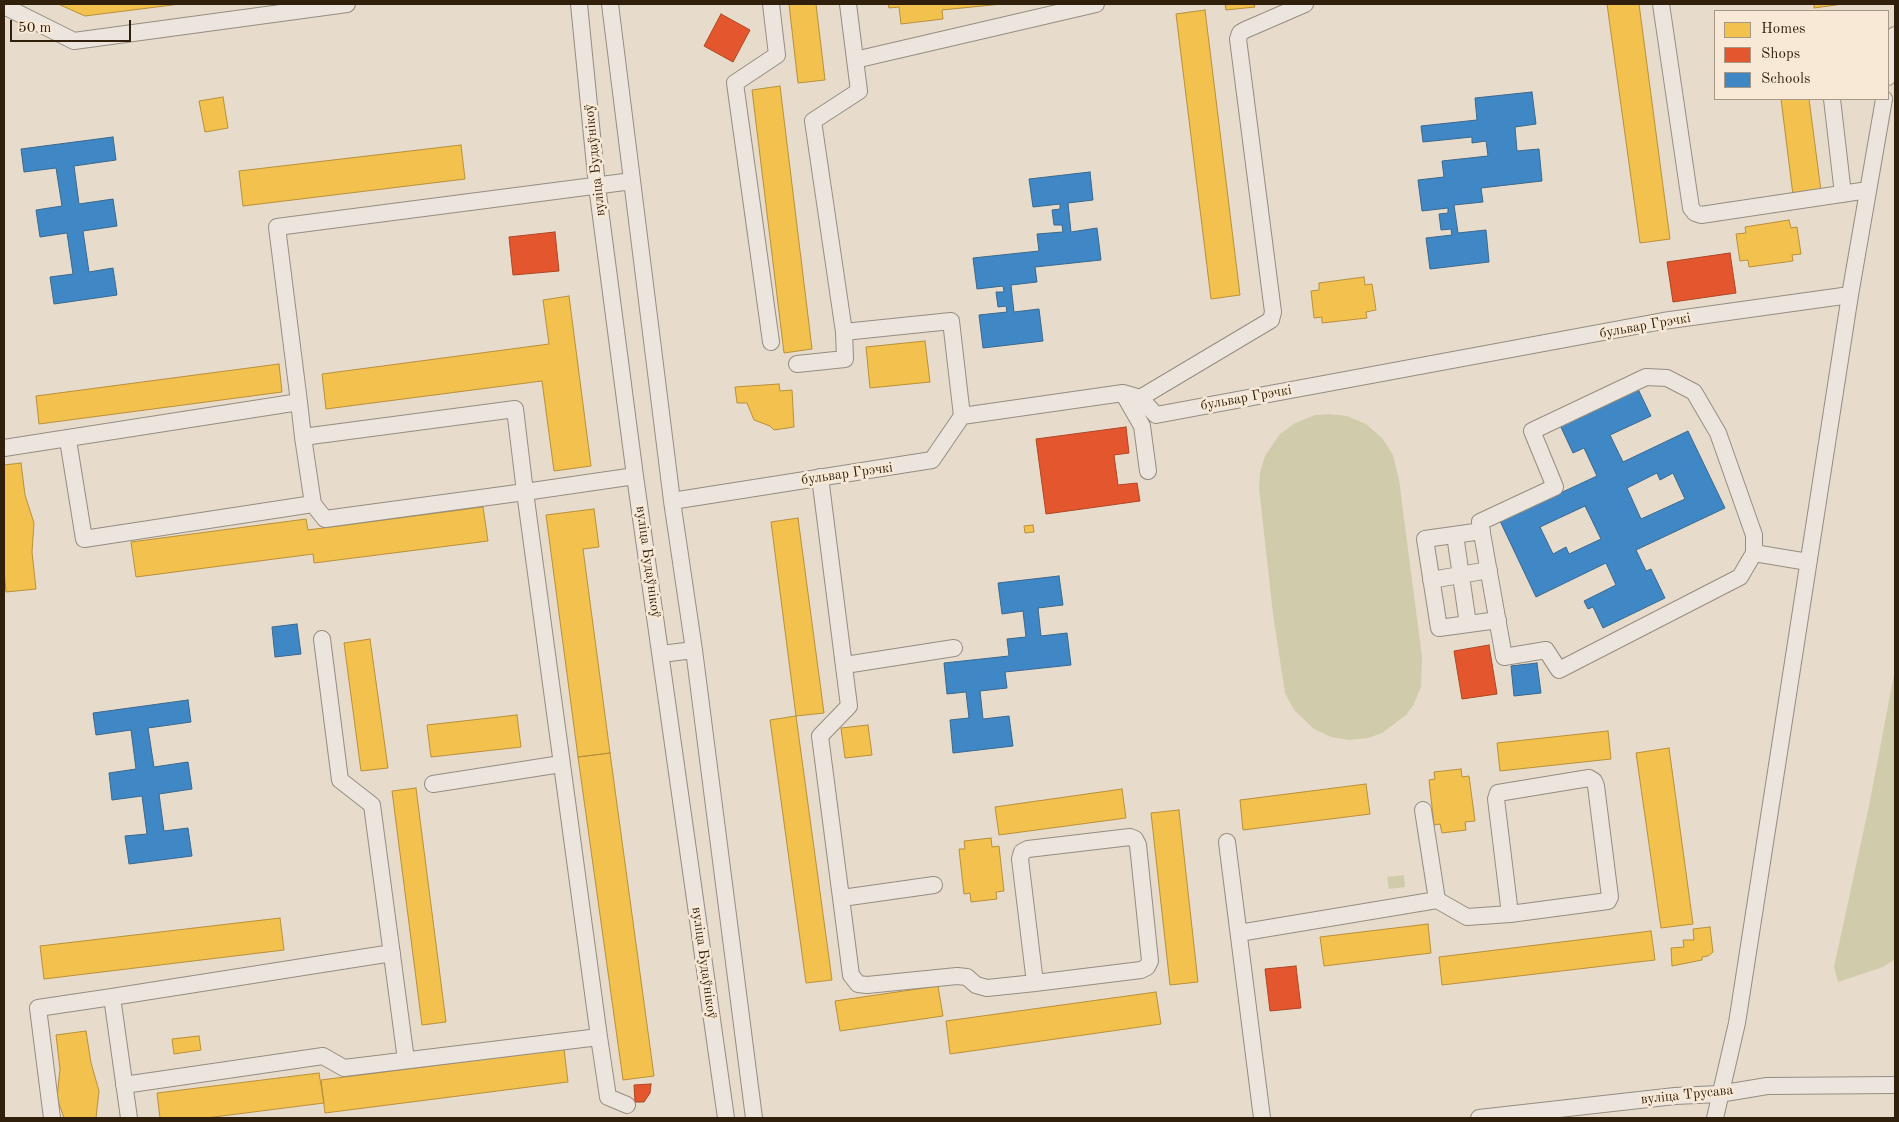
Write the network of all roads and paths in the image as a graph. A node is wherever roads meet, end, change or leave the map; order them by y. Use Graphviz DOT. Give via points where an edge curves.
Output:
graph roads {
  1 [pos="347,4"];
  2 [pos="579,4"];
  3 [pos="610,4"];
  4 [pos="771,4"];
  5 [pos="848,4"];
  6 [pos="1096,4"];
  7 [pos="1305,4"];
  8 [pos="1661,4"];
  9 [pos="4,6"];
  10 [pos="1285,8"];
  11 [pos="1895,35"];
  12 [pos="855,60"];
  13 [pos="1889,72"];
  14 [pos="1832,100"];
  15 [pos="1884,100"];
  16 [pos="632,181"];
  17 [pos="597,186"];
  18 [pos="1868,190"];
  19 [pos="1843,194"];
  20 [pos="1850,295"];
  21 [pos="844,332"];
  22 [pos="772,342"];
  23 [pos="797,364"];
  24 [pos="1124,394"];
  25 [pos="1140,398"];
  26 [pos="299,402"];
  27 [pos="962,416"];
  28 [pos="303,437"];
  29 [pos="68,440"];
  30 [pos="4,448"];
  31 [pos="1148,471"];
  32 [pos="635,476"];
  33 [pos="820,477"];
  34 [pos="525,492"];
  35 [pos="672,501"];
  36 [pos="313,504"];
  37 [pos="1482,531"];
  38 [pos="1454,535"];
  39 [pos="1754,553"];
  40 [pos="1808,562"];
  41 [pos="1489,570"];
  42 [pos="1461,576"];
  43 [pos="1431,580"];
  44 [pos="1498,620"];
  45 [pos="1468,624"];
  46 [pos="322,640"];
  47 [pos="954,648"];
  48 [pos="694,650"];
  49 [pos="661,654"];
  50 [pos="845,665"];
  51 [pos="561,764"];
  52 [pos="432,784"];
  53 [pos="1423,810"];
  54 [pos="1227,842"];
  55 [pos="934,885"];
  56 [pos="842,898"];
  57 [pos="1437,900"];
  58 [pos="1510,914"];
  59 [pos="1239,933"];
  60 [pos="392,953"];
  61 [pos="1035,983"];
  62 [pos="112,997"];
  63 [pos="599,1037"];
  64 [pos="406,1060"];
  65 [pos="124,1085"];
  66 [pos="1895,1085"];
  67 [pos="1719,1094"];
  68 [pos="627,1105"];
  69 [pos="52,1118"];
  70 [pos="129,1118"];
  71 [pos="726,1118"];
  72 [pos="754,1118"];
  73 [pos="1262,1118"];
  74 [pos="1480,1118"];
  75 [pos="1714,1118"];
  1 -- 9 [label="street" via="74,41"];
  2 -- 17 [label="street, вуліца Будаўнікоў"];
  3 -- 16 [label="street"];
  4 -- 22 [label="street" via="777,55 734,83"];
  5 -- 12 [label="street"];
  6 -- 12 [label="street"];
  7 -- 10 [label="street"];
  8 -- 19 [label="street" via="1691,208 1695,213 1701,215"];
  10 -- 25 [label="street" via="1240,33 1238,38 1273,312 1265,325"];
  11 -- 13 [label="street"];
  12 -- 21 [label="street" via="859,91 813,121"];
  14 -- 19 [label="street"];
  15 -- 18 [label="street"];
  16 -- 17 [label="street"];
  16 -- 35 [label="street"];
  17 -- 26 [label="street" via="277,227"];
  17 -- 32 [label="street, вуліца Будаўнікоў"];
  18 -- 19 [label="street"];
  18 -- 20 [label="street"];
  20 -- 25 [label="street, бульвар Грэчкі" via="1663,321 1156,415"];
  20 -- 40 [label="street"];
  21 -- 23 [label="street" via="845,359"];
  21 -- 27 [label="street" via="951,321"];
  24 -- 25 [label="street, бульвар Грэчкі"];
  24 -- 27 [label="street, бульвар Грэчкі"];
  24 -- 31 [label="street" via="1142,426"];
  26 -- 28 [label="street"];
  26 -- 29 [label="street"];
  27 -- 33 [label="street, бульвар Грэчкі" via="932,460"];
  28 -- 34 [label="street" via="515,409"];
  28 -- 36 [label="street"];
  29 -- 30 [label="street"];
  29 -- 36 [label="street" via="84,539"];
  32 -- 34 [label="street"];
  32 -- 49 [label="street, вуліца Будаўнікоў"];
  33 -- 35 [label="street, бульвар Грэчкі"];
  33 -- 50 [label="street"];
  34 -- 36 [label="street" via="325,519"];
  34 -- 51 [label="street"];
  35 -- 48 [label="street"];
  37 -- 38 [label="street"];
  37 -- 39 [label="street" via="1480,522 1555,487 1532,432 1646,378 1667,378 1694,392 1718,433 1754,535"];
  37 -- 41 [label="street"];
  38 -- 42 [label="street"];
  38 -- 43 [label="street" via="1425,539"];
  39 -- 40 [label="street"];
  39 -- 44 [label="street" via="1740,577 1558,670 1546,650 1504,657"];
  40 -- 67 [label="street" via="1737,1023"];
  41 -- 42 [label="street"];
  41 -- 44 [label="street"];
  42 -- 43 [label="street"];
  42 -- 45 [label="street"];
  43 -- 45 [label="street" via="1439,628"];
  44 -- 45 [label="street"];
  46 -- 60 [label="street" via="340,780 372,805"];
  47 -- 50 [label="street"];
  48 -- 49 [label="street"];
  48 -- 72 [label="street"];
  49 -- 71 [label="street, вуліца Будаўнікоў"];
  50 -- 56 [label="street" via="849,706 820,736"];
  51 -- 52 [label="street"];
  51 -- 63 [label="street"];
  53 -- 57 [label="street"];
  54 -- 59 [label="street"];
  55 -- 56 [label="street"];
  56 -- 61 [label="street" via="851,975 858,984 957,976 987,988"];
  57 -- 58 [label="street" via="1467,917"];
  57 -- 59 [label="street"];
  58 -- 58 [label="street" via="1602,902 1610,897 1594,781 1589,778 1498,793 1496,799"];
  59 -- 73 [label="street"];
  60 -- 62 [label="street"];
  60 -- 64 [label="street"];
  61 -- 61 [label="street" via="1147,967 1150,961 1135,839 1028,848 1022,852 1020,859"];
  62 -- 65 [label="street"];
  62 -- 69 [label="street" via="38,1008"];
  63 -- 64 [label="street"];
  63 -- 68 [label="street" via="608,1096"];
  64 -- 65 [label="street" via="344,1068 323,1056"];
  65 -- 70 [label="street"];
  66 -- 67 [label="street, вуліца Трусава" via="1767,1086"];
  67 -- 74 [label="street, вуліца Трусава"];
  67 -- 75 [label="street"];
}
